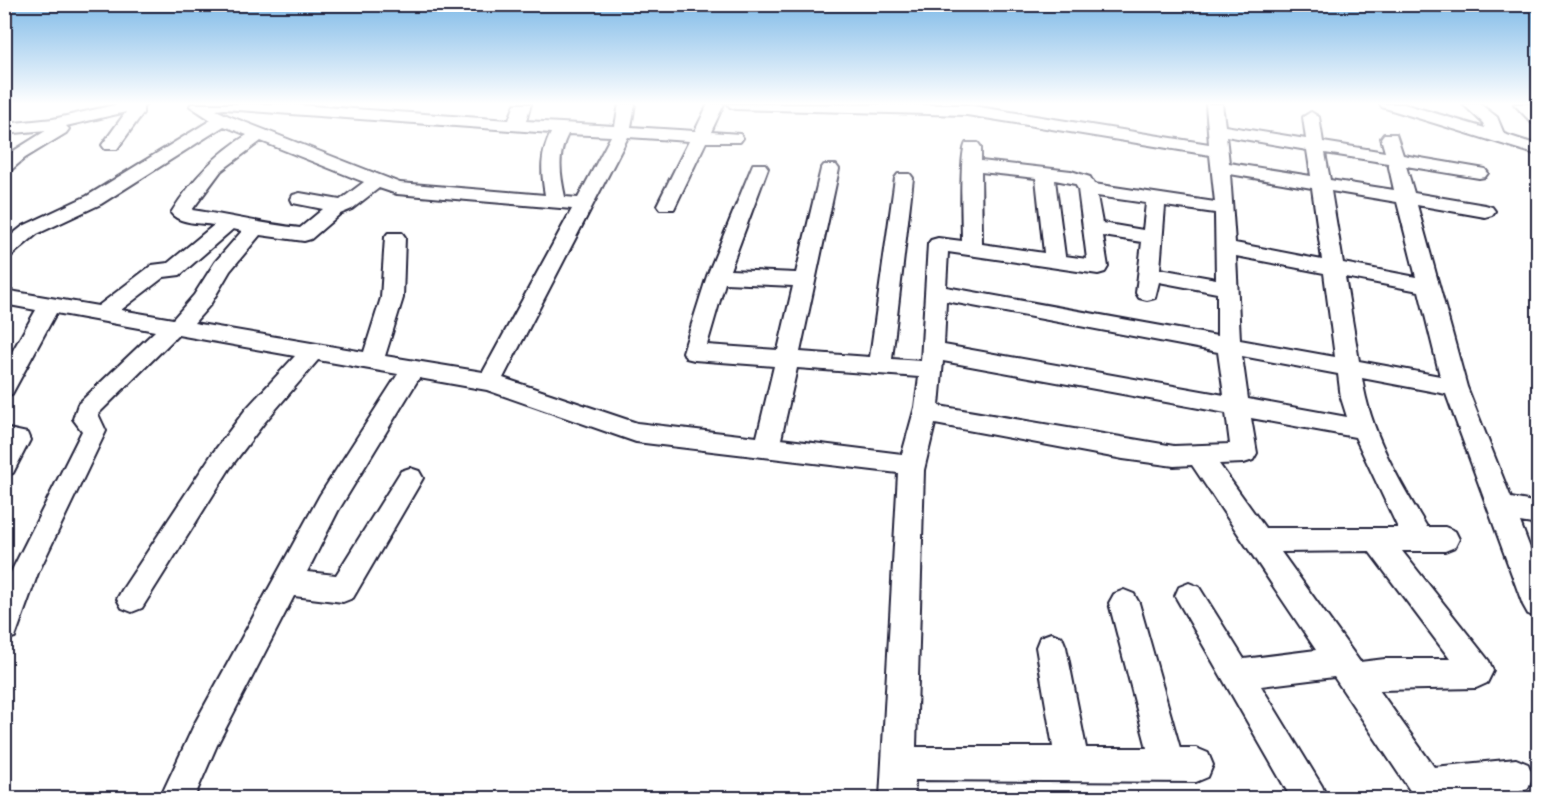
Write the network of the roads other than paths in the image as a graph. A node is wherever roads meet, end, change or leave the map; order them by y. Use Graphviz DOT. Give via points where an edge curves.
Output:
graph roads {
  1 [pos="38,141"];
  2 [pos="114,141"];
  3 [pos="188,141"];
  4 [pos="249,141"];
  5 [pos="279,141"];
  6 [pos="555,141"];
  7 [pos="617,141"];
  8 [pos="697,141"];
  9 [pos="1171,141"];
  10 [pos="1218,141"];
  11 [pos="1314,141"];
  12 [pos="1509,141"];
  13 [pos="111,145"];
  14 [pos="1315,145"];
  15 [pos="1392,148"];
  16 [pos="1219,149"];
  17 [pos="1539,150"];
  18 [pos="4,167"];
  19 [pos="759,168"];
  20 [pos="830,169"];
  21 [pos="1479,172"];
  22 [pos="1045,173"];
  23 [pos="903,178"];
  24 [pos="375,182"];
  25 [pos="1320,183"];
  26 [pos="1087,189"];
  27 [pos="1405,196"];
  28 [pos="300,199"];
  29 [pos="1156,199"];
  30 [pos="556,201"];
  31 [pos="585,204"];
  32 [pos="667,205"];
  33 [pos="342,206"];
  34 [pos="1224,208"];
  35 [pos="1485,211"];
  36 [pos="230,222"];
  37 [pos="1093,228"];
  38 [pos="255,229"];
  39 [pos="395,237"];
  40 [pos="1152,237"];
  41 [pos="8,246"];
  42 [pos="1226,248"];
  43 [pos="972,249"];
  44 [pos="1055,261"];
  45 [pos="1333,268"];
  46 [pos="717,276"];
  47 [pos="804,280"];
  48 [pos="1428,286"];
  49 [pos="1227,288"];
  50 [pos="935,292"];
  51 [pos="4,297"];
  52 [pos="50,304"];
  53 [pos="102,314"];
  54 [pos="176,327"];
  55 [pos="1229,347"];
  56 [pos="313,351"];
  57 [pos="786,360"];
  58 [pos="932,360"];
  59 [pos="372,362"];
  60 [pos="880,366"];
  61 [pos="1349,368"];
  62 [pos="413,369"];
  63 [pos="489,382"];
  64 [pos="1455,387"];
  65 [pos="4,388"];
  66 [pos="1237,406"];
  67 [pos="926,413"];
  68 [pos="1363,429"];
  69 [pos="4,437"];
  70 [pos="767,448"];
  71 [pos="1199,455"];
  72 [pos="913,465"];
  73 [pos="4,466"];
  74 [pos="410,478"];
  75 [pos="1501,508"];
  76 [pos="1539,514"];
  77 [pos="1376,539"];
  78 [pos="1258,540"];
  79 [pos="287,583"];
  80 [pos="1189,596"];
  81 [pos="132,599"];
  82 [pos="1124,603"];
  83 [pos="1539,605"];
  84 [pos="4,627"];
  85 [pos="1051,647"];
  86 [pos="1347,669"];
  87 [pos="1236,675"];
  88 [pos="899,763"];
  89 [pos="1073,764"];
  90 [pos="1516,776"];
  91 [pos="1431,792"];
  92 [pos="177,798"];
  93 [pos="897,798"];
  94 [pos="1310,798"];
  1 -- 18 [label="street"];
  2 -- 13 [label="street"];
  3 -- 41 [label="street" via="94,200 30,230"];
  4 -- 36 [label="street" via="214,166 181,213"];
  5 -- 24 [label="street"];
  6 -- 30 [label="street" via="549,163"];
  7 -- 31 [label="street"];
  8 -- 32 [label="street"];
  9 -- 16 [label="street"];
  10 -- 16 [label="street"];
  11 -- 14 [label="street"];
  12 -- 17 [label="street"];
  14 -- 15 [label="street"];
  14 -- 16 [label="street"];
  14 -- 25 [label="street"];
  15 -- 21 [label="street"];
  15 -- 27 [label="street"];
  16 -- 25 [label="street"];
  16 -- 34 [label="street"];
  19 -- 46 [label="street"];
  20 -- 47 [label="street"];
  22 -- 26 [label="street" via="1071,176 1083,181"];
  22 -- 43 [label="street" via="971,156"];
  22 -- 44 [label="street"];
  23 -- 60 [label="street"];
  24 -- 30 [label="street" via="397,188"];
  24 -- 33 [label="street"];
  25 -- 27 [label="street"];
  25 -- 45 [label="street"];
  26 -- 29 [label="street"];
  26 -- 37 [label="street"];
  27 -- 35 [label="street"];
  27 -- 48 [label="street"];
  28 -- 33 [label="street"];
  29 -- 34 [label="street"];
  29 -- 40 [label="street"];
  30 -- 31 [label="street"];
  31 -- 63 [label="street"];
  33 -- 38 [label="street" via="304,236"];
  34 -- 42 [label="street"];
  36 -- 38 [label="street"];
  36 -- 53 [label="street" via="173,270 159,270"];
  37 -- 40 [label="street"];
  37 -- 44 [label="street" via="1098,267"];
  38 -- 54 [label="street"];
  39 -- 59 [label="street" via="392,298"];
  40 -- 49 [label="street" via="1148,283"];
  42 -- 45 [label="street"];
  42 -- 49 [label="street"];
  43 -- 44 [label="street"];
  43 -- 50 [label="street" via="938,244"];
  45 -- 48 [label="street"];
  45 -- 61 [label="street"];
  46 -- 47 [label="street"];
  46 -- 57 [label="street" via="694,352"];
  47 -- 57 [label="street"];
  48 -- 64 [label="street"];
  49 -- 55 [label="street"];
  50 -- 55 [label="street"];
  50 -- 58 [label="street"];
  51 -- 52 [label="street"];
  52 -- 53 [label="street"];
  52 -- 65 [label="street"];
  53 -- 54 [label="street"];
  54 -- 56 [label="street"];
  54 -- 84 [label="street" via="87,410 85,419 94,431 24,572"];
  55 -- 61 [label="street"];
  55 -- 66 [label="street"];
  56 -- 59 [label="street"];
  56 -- 81 [label="street" via="255,416 221,462"];
  57 -- 60 [label="street"];
  57 -- 70 [label="street"];
  58 -- 60 [label="street"];
  58 -- 66 [label="street"];
  58 -- 67 [label="street"];
  59 -- 62 [label="street"];
  61 -- 64 [label="street"];
  61 -- 68 [label="street"];
  62 -- 63 [label="street"];
  62 -- 79 [label="street" via="329,504"];
  63 -- 70 [label="street" via="636,432"];
  64 -- 75 [label="street"];
  66 -- 68 [label="street"];
  66 -- 71 [label="street" via="1244,453"];
  67 -- 71 [label="street" via="1123,449"];
  67 -- 72 [label="street"];
  68 -- 77 [label="street" via="1387,483 1432,539"];
  69 -- 73 [label="street" via="18,440"];
  70 -- 72 [label="street"];
  71 -- 78 [label="street"];
  72 -- 88 [label="street"];
  74 -- 79 [label="street" via="344,589"];
  75 -- 76 [label="street"];
  75 -- 83 [label="street"];
  77 -- 78 [label="street"];
  77 -- 86 [label="street" via="1478,671 1385,675"];
  78 -- 86 [label="street"];
  79 -- 92 [label="street" via="206,734"];
  80 -- 87 [label="street"];
  82 -- 89 [label="street" via="1182,765"];
  85 -- 89 [label="street"];
  86 -- 87 [label="street"];
  86 -- 91 [label="street"];
  87 -- 94 [label="street"];
  88 -- 89 [label="street"];
  88 -- 93 [label="street"];
  90 -- 91 [label="street"];
}
